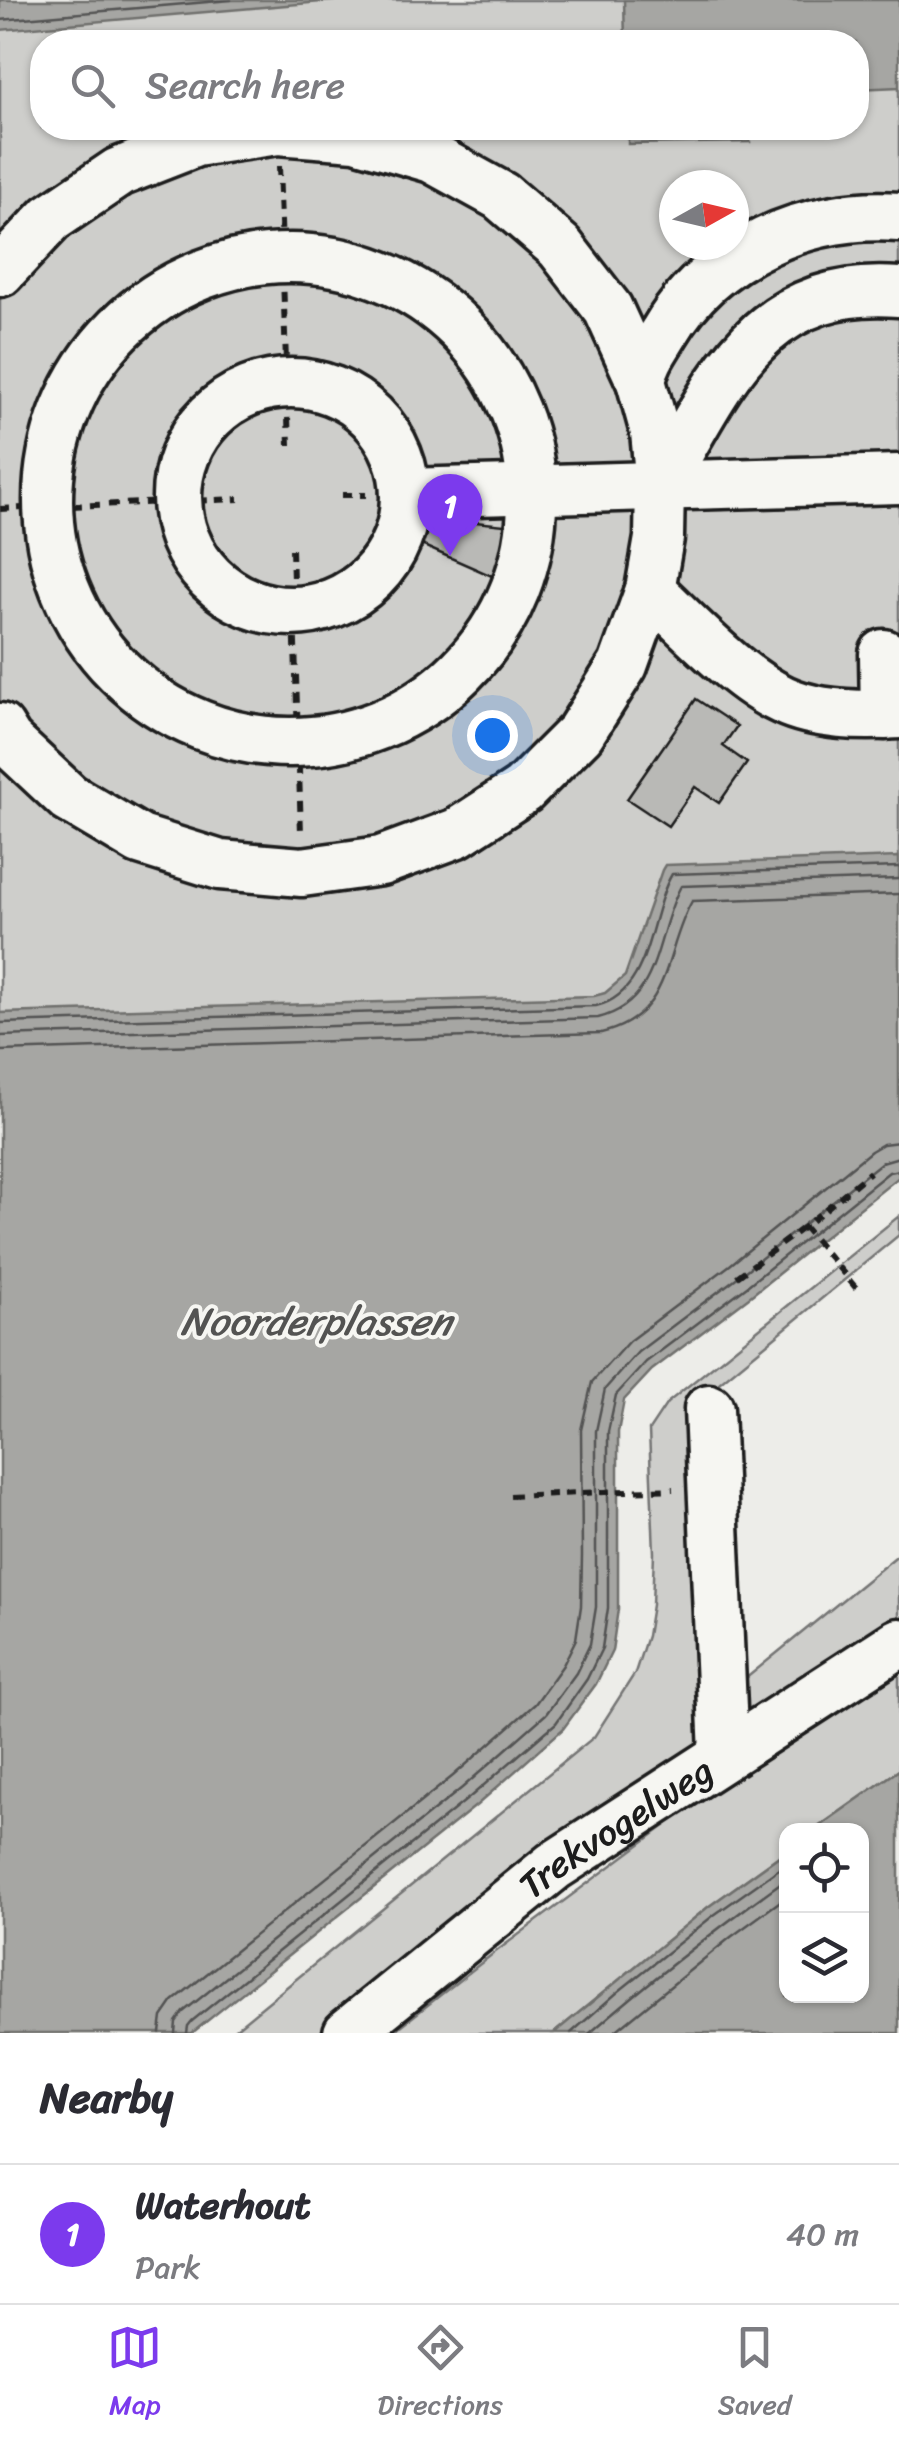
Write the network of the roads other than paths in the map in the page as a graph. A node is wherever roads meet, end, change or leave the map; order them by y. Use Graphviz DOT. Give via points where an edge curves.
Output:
graph roads {
  1 [pos="210,140"];
  2 [pos="370,140"];
  3 [pos="899,217"];
  4 [pos="0,272"];
  5 [pos="899,292"];
  6 [pos="641,381"];
  7 [pos="899,478"];
  8 [pos="660,485"];
  9 [pos="533,489"];
  10 [pos="405,493"];
  11 [pos="650,590"];
  12 [pos="884,654"];
  13 [pos="892,714"];
  14 [pos="0,728"];
  15 [pos="710,1409"];
  16 [pos="899,1642"];
  17 [pos="724,1754"];
  18 [pos="348,2033"];
  1 -- 4 [label="street" via="119,172 51,218"];
  2 -- 6 [label="street" via="432,158 500,196 560,247 608,309"];
  3 -- 6 [label="street" via="813,223 759,244 712,276 672,318"];
  5 -- 8 [label="street" via="832,296 760,333 732,362"];
  6 -- 8 [label="street"];
  7 -- 8 [label="street"];
  8 -- 9 [label="street"];
  8 -- 11 [label="street"];
  9 -- 9 [label="street" via="529,546 513,599 485,646 448,686 403,716 352,736 298,744 244,739 192,723 145,695 105,658 75,612 55,562 48,508 52,454 68,401 96,354 133,314 178,284 228,264 282,256 336,260 388,277 436,304 476,342 506,387 526,438"];
  9 -- 10 [label="street"];
  10 -- 10 [label="street" via="403,519 382,566 344,599 294,612 269,610 222,589 189,550 176,501 178,475 199,428 238,395 287,382 337,392 378,423 392,444"];
  11 -- 13 [label="street" via="748,680 784,701 820,712"];
  11 -- 14 [label="street" via="623,665 580,733 524,790 456,833 382,861 302,872 220,865 140,840 69,798"];
  12 -- 13 [label="street"];
  15 -- 17 [label="street"];
  16 -- 17 [label="street, Trekvogelweg"];
  17 -- 18 [label="street, Trekvogelweg" via="554,1866"];
}
